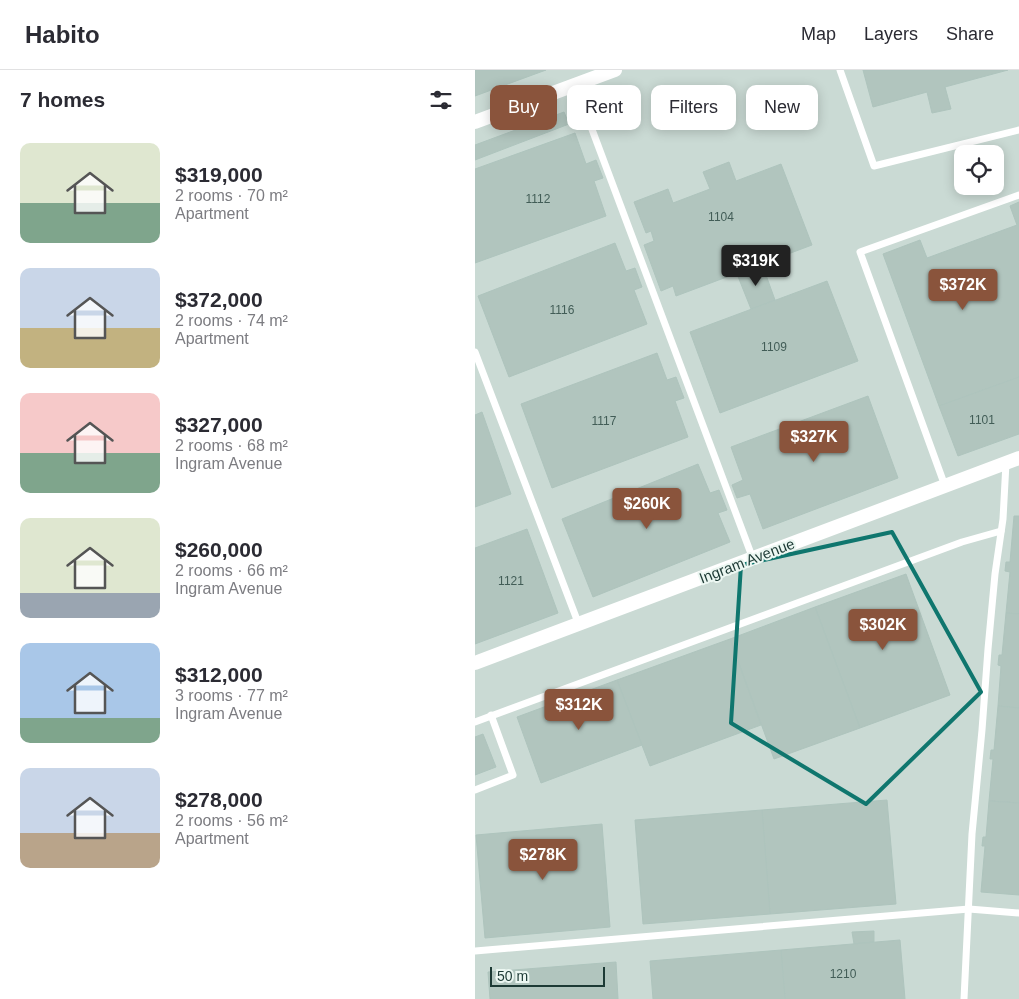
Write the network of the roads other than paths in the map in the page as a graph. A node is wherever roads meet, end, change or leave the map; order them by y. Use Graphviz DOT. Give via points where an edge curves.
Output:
graph roads {
  1 [pos="615,70"];
  2 [pos="840,70"];
  3 [pos="594,74"];
  4 [pos="575,84"];
  5 [pos="475,122"];
  6 [pos="1019,130"];
  7 [pos="1019,195"];
  8 [pos="475,352"];
  9 [pos="1013,461"];
  10 [pos="945,486"];
  11 [pos="1001,531"];
  12 [pos="753,560"];
  13 [pos="579,625"];
  14 [pos="475,663"];
  15 [pos="491,716"];
  16 [pos="475,722"];
  17 [pos="475,790"];
  18 [pos="969,909"];
  19 [pos="1019,913"];
  20 [pos="475,950"];
  21 [pos="964,999"];
  1 -- 3 [label="street"];
  2 -- 6 [label="lane" via="874,166"];
  3 -- 4 [label="street"];
  4 -- 5 [label="street"];
  4 -- 12 [label="lane"];
  7 -- 10 [label="lane" via="860,252"];
  8 -- 13 [label="lane"];
  9 -- 10 [label="street, Ingram Avenue"];
  9 -- 11 [label="lane"];
  10 -- 12 [label="street, Ingram Avenue"];
  11 -- 15 [label="lane" via="944,549"];
  11 -- 18 [label="lane" via="972,834"];
  12 -- 13 [label="street, Ingram Avenue"];
  13 -- 14 [label="street, Ingram Avenue"];
  15 -- 16 [label="lane"];
  15 -- 17 [label="lane" via="513,775"];
  18 -- 19 [label="lane"];
  18 -- 20 [label="lane"];
  18 -- 21 [label="lane"];
}
